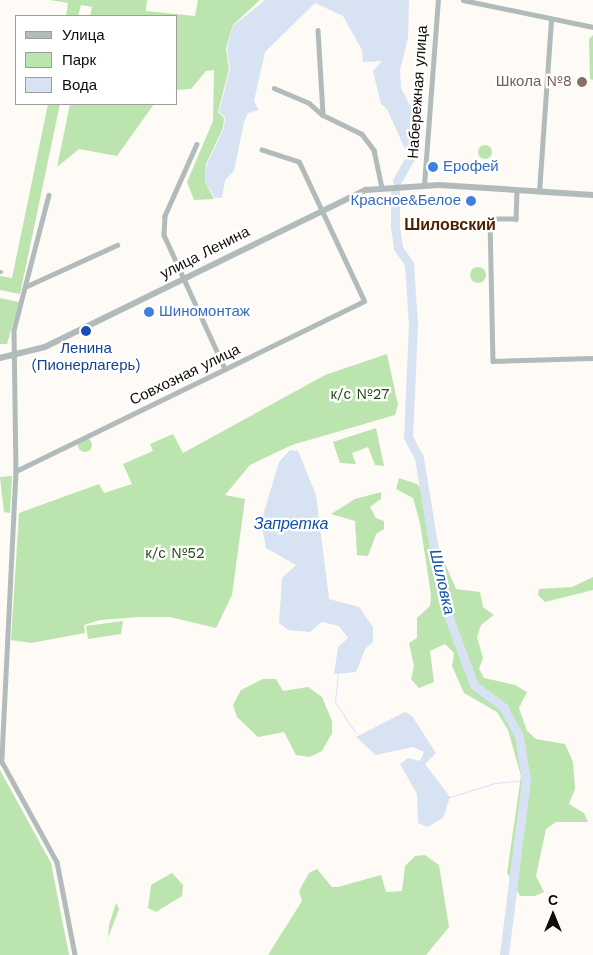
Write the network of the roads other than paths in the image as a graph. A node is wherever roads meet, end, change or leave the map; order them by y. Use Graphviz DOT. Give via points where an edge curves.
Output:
graph roads {
  1 [pos="438,0"];
  2 [pos="462,0"];
  3 [pos="551,18"];
  4 [pos="593,27"];
  5 [pos="318,30"];
  6 [pos="274,88"];
  7 [pos="324,115"];
  8 [pos="197,144"];
  9 [pos="262,150"];
  10 [pos="424,185"];
  11 [pos="384,186"];
  12 [pos="539,190"];
  13 [pos="517,191"];
  14 [pos="49,194"];
  15 [pos="593,195"];
  16 [pos="322,209"];
  17 [pos="117,244"];
  18 [pos="184,278"];
  19 [pos="27,286"];
  20 [pos="15,356"];
  21 [pos="0,358"];
  22 [pos="593,358"];
  23 [pos="225,369"];
  24 [pos="16,470"];
  25 [pos="75,955"];
  1 -- 10 [label="street, Набережная улица"];
  2 -- 3 [label="street"];
  3 -- 4 [label="street"];
  3 -- 12 [label="street"];
  5 -- 7 [label="street"];
  6 -- 7 [label="street" via="309,102"];
  7 -- 11 [label="street" via="362,134 374,150"];
  8 -- 18 [label="street" via="166,216 164,235"];
  9 -- 16 [label="street" via="299,162"];
  10 -- 11 [label="street, улица Ленина"];
  10 -- 13 [label="street, улица Ленина"];
  11 -- 16 [label="street, улица Ленина"];
  12 -- 13 [label="street, улица Ленина"];
  12 -- 15 [label="street, улица Ленина"];
  13 -- 22 [label="street" via="516,219 490,219 494,360"];
  14 -- 19 [label="street"];
  16 -- 18 [label="street, улица Ленина"];
  16 -- 23 [label="street, Совхозная улица" via="364,301"];
  17 -- 19 [label="street"];
  18 -- 20 [label="street, улица Ленина" via="59,340"];
  18 -- 23 [label="street"];
  19 -- 20 [label="street" via="14,330"];
  20 -- 21 [label="street, улица Ленина"];
  20 -- 24 [label="street"];
  23 -- 24 [label="street, Совхозная улица"];
  24 -- 25 [label="street" via="2,762 57,862"];
}
